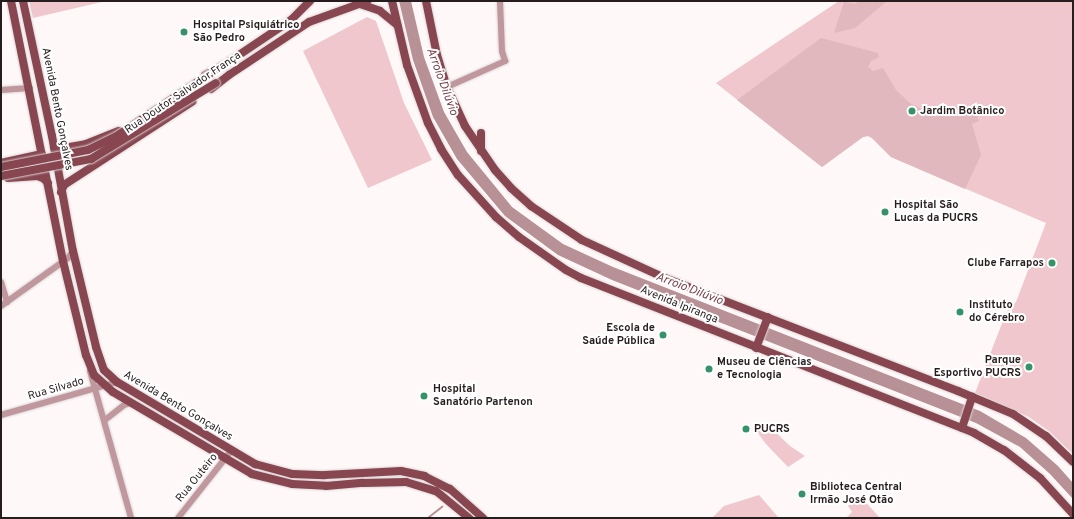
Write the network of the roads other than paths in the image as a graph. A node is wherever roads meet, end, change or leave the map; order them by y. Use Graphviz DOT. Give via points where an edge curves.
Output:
graph roads {
  1 [pos="12,1"];
  2 [pos="23,1"];
  3 [pos="310,1"];
  4 [pos="392,1"];
  5 [pos="500,1"];
  6 [pos="363,2"];
  7 [pos="427,3"];
  8 [pos="397,25"];
  9 [pos="224,65"];
  10 [pos="229,75"];
  11 [pos="447,87"];
  12 [pos="30,88"];
  13 [pos="1,90"];
  14 [pos="481,133"];
  15 [pos="86,144"];
  16 [pos="54,147"];
  17 [pos="481,151"];
  18 [pos="42,154"];
  19 [pos="14,160"];
  20 [pos="1,163"];
  21 [pos="94,166"];
  22 [pos="1,167"];
  23 [pos="1,176"];
  24 [pos="17,177"];
  25 [pos="1,179"];
  26 [pos="48,183"];
  27 [pos="61,192"];
  28 [pos="73,251"];
  29 [pos="64,261"];
  30 [pos="1,282"];
  31 [pos="7,302"];
  32 [pos="1,306"];
  33 [pos="767,321"];
  34 [pos="757,345"];
  35 [pos="86,355"];
  36 [pos="116,382"];
  37 [pos="104,386"];
  38 [pos="94,388"];
  39 [pos="971,400"];
  40 [pos="130,403"];
  41 [pos="1,415"];
  42 [pos="105,420"];
  43 [pos="963,425"];
  44 [pos="231,451"];
  45 [pos="225,459"];
  46 [pos="1073,462"];
  47 [pos="1073,514"];
  48 [pos="131,518"];
  49 [pos="178,518"];
  50 [pos="469,518"];
  51 [pos="483,518"];
  1 -- 12 [label="main road, Avenida Bento Gonçalves"];
  2 -- 16 [label="main road, Avenida Bento Gonçalves"];
  3 -- 9 [label="main road, Rua Doutor Salvador França" via="291,20"];
  4 -- 8 [label="main road, Avenida Ipiranga"];
  5 -- 11 [label="street" via="502,52 505,61"];
  6 -- 8 [label="main road" via="380,11"];
  6 -- 10 [label="main road, Rua Doutor Salvador França" via="309,22"];
  7 -- 11 [label="main road, Avenida Ipiranga" via="437,56"];
  8 -- 34 [label="main road, Avenida Ipiranga" via="406,65 441,149 458,175 519,238 581,278"];
  9 -- 15 [label="main road, Rua Doutor Salvador França" via="210,71 113,134"];
  9 -- 22 [label="main road, bridge" via="115,137 88,150"];
  10 -- 21 [label="main road, Rua Doutor Salvador França"];
  10 -- 23 [label="main road, bridge" via="92,159"];
  11 -- 17 [label="main road, Avenida Ipiranga"];
  12 -- 13 [label="street"];
  12 -- 18 [label="main road, Avenida Bento Gonçalves"];
  14 -- 17 [label="main road"];
  15 -- 16 [label="main road, Rua Doutor Salvador França" via="58,149"];
  15 -- 21 [label="main road" via="83,152 85,159"];
  16 -- 27 [label="main road, Avenida Bento Gonçalves"];
  17 -- 33 [label="main road, Avenida Ipiranga" via="511,188 531,206 582,240"];
  18 -- 19 [label="main road"];
  18 -- 26 [label="main road, Avenida Bento Gonçalves"];
  19 -- 20 [label="main road"];
  19 -- 24 [label="main road" via="20,169"];
  21 -- 27 [label="main road, Rua Doutor Salvador França" via="64,185"];
  24 -- 25 [label="main road"];
  24 -- 26 [label="main road" via="37,176 44,178"];
  26 -- 29 [label="main road, Avenida Bento Gonçalves"];
  27 -- 28 [label="main road, Avenida Bento Gonçalves"];
  28 -- 29 [label="street"];
  28 -- 36 [label="main road, Avenida Bento Gonçalves" via="96,347 104,370"];
  29 -- 31 [label="street"];
  29 -- 35 [label="main road, Avenida Bento Gonçalves"];
  30 -- 31 [label="street"];
  31 -- 32 [label="street"];
  33 -- 34 [label="main road"];
  33 -- 39 [label="main road, Avenida Ipiranga"];
  34 -- 43 [label="main road, Avenida Ipiranga"];
  35 -- 37 [label="main road, Avenida Bento Gonçalves" via="94,375"];
  35 -- 38 [label="street"];
  36 -- 37 [label="street, Rua Silvado"];
  36 -- 44 [label="main road, Avenida Bento Gonçalves"];
  37 -- 38 [label="street, Rua Silvado"];
  37 -- 40 [label="main road, Avenida Bento Gonçalves"];
  38 -- 41 [label="street, Rua Silvado"];
  38 -- 42 [label="street"];
  39 -- 43 [label="main road"];
  39 -- 46 [label="main road, Avenida Ipiranga" via="1013,414 1046,436"];
  40 -- 42 [label="street"];
  40 -- 45 [label="main road, Avenida Bento Gonçalves"];
  42 -- 48 [label="street"];
  43 -- 47 [label="main road, Avenida Ipiranga" via="1004,450 1040,478"];
  44 -- 45 [label="street, Rua Outeiro"];
  44 -- 51 [label="main road, Avenida Bento Gonçalves" via="255,464 292,474 401,471 424,476 450,489"];
  45 -- 49 [label="street, Rua Outeiro"];
  45 -- 50 [label="main road, Avenida Bento Gonçalves" via="252,474 292,484 326,486 406,482 425,487 446,498"];
}
